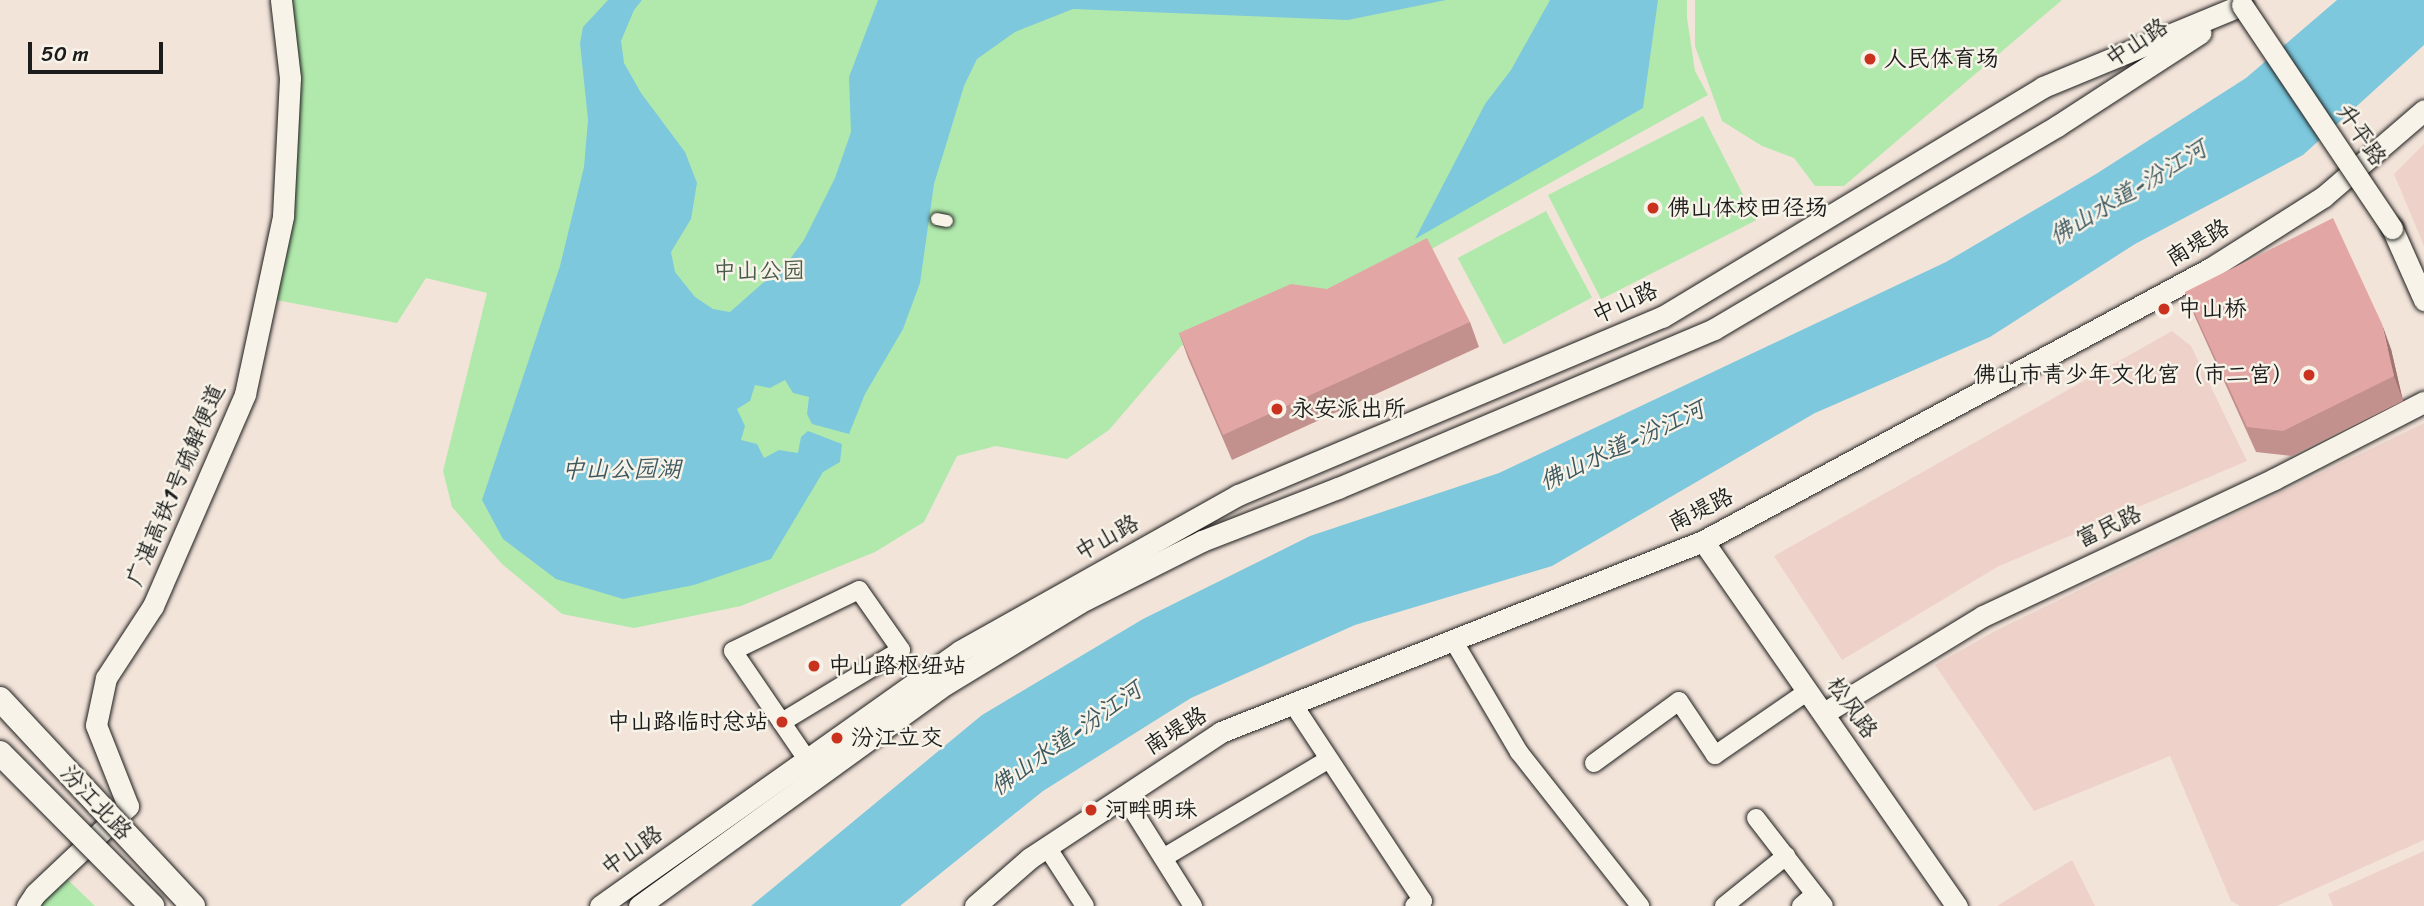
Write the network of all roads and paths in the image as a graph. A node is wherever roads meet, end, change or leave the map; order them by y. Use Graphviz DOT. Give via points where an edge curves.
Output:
graph roads {
  1 [pos="281,0"];
  2 [pos="2245,2"];
  3 [pos="2424,110"];
  4 [pos="2424,300"];
  5 [pos="2424,402"];
  6 [pos="1703,541"];
  7 [pos="1453,640"];
  8 [pos="1808,691"];
  9 [pos="0,699"];
  10 [pos="1293,704"];
  11 [pos="1824,713"];
  12 [pos="782,722"];
  13 [pos="0,753"];
  14 [pos="807,759"];
  15 [pos="1329,759"];
  16 [pos="1594,763"];
  17 [pos="819,777"];
  18 [pos="1124,796"];
  19 [pos="1756,818"];
  20 [pos="1047,847"];
  21 [pos="1786,856"];
  22 [pos="1163,858"];
  23 [pos="1820,900"];
  24 [pos="27,906"];
  25 [pos="152,906"];
  26 [pos="193,906"];
  27 [pos="600,906"];
  28 [pos="639,906"];
  29 [pos="975,906"];
  30 [pos="1085,906"];
  31 [pos="1193,906"];
  32 [pos="1414,906"];
  33 [pos="1640,906"];
  34 [pos="1724,906"];
  35 [pos="1801,906"];
  36 [pos="1957,906"];
  1 -- 24 [label="street, 广湛高铁1号疏解便道" via="290,78 283,216 245,394 153,606 106,678 96,725 128,806"];
  2 -- 4 [label="street, 升平路, bridge" via="2392,228"];
  2 -- 14 [label="street, 中山路" via="2043,87 1662,317 1238,495 960,651"];
  2 -- 17 [label="street, 中山路" via="2057,127 1714,329 1202,541 1116,584 946,684"];
  3 -- 6 [label="street, 南堤路" via="2323,197 2211,268"];
  5 -- 11 [label="street, 富民路" via="1983,616"];
  6 -- 7 [label="street, 南堤路"];
  6 -- 8 [label="street, 松风路"];
  7 -- 10 [label="street, 南堤路"];
  7 -- 33 [label="street" via="1519,752"];
  8 -- 11 [label="street, 松风路"];
  8 -- 16 [label="street" via="1715,755 1679,701"];
  9 -- 26 [label="main road, 汾江北路, bridge"];
  10 -- 15 [label="street"];
  10 -- 18 [label="street, 南堤路" via="1221,732"];
  11 -- 36 [label="street, 松风路"];
  12 -- 12 [label="street" via="901,650 859,590 733,651"];
  12 -- 14 [label="street"];
  13 -- 25 [label="main road, 汾江北路, bridge"];
  14 -- 17 [label="street"];
  14 -- 27 [label="street, 中山路"];
  15 -- 22 [label="street"];
  15 -- 32 [label="street" via="1423,901"];
  17 -- 28 [label="street, 中山路"];
  18 -- 20 [label="street, 南堤路"];
  18 -- 22 [label="street"];
  19 -- 21 [label="street"];
  20 -- 29 [label="street, 南堤路"];
  20 -- 30 [label="street"];
  21 -- 23 [label="street"];
  21 -- 34 [label="street"];
  22 -- 31 [label="street"];
  23 -- 35 [label="street"];
}
